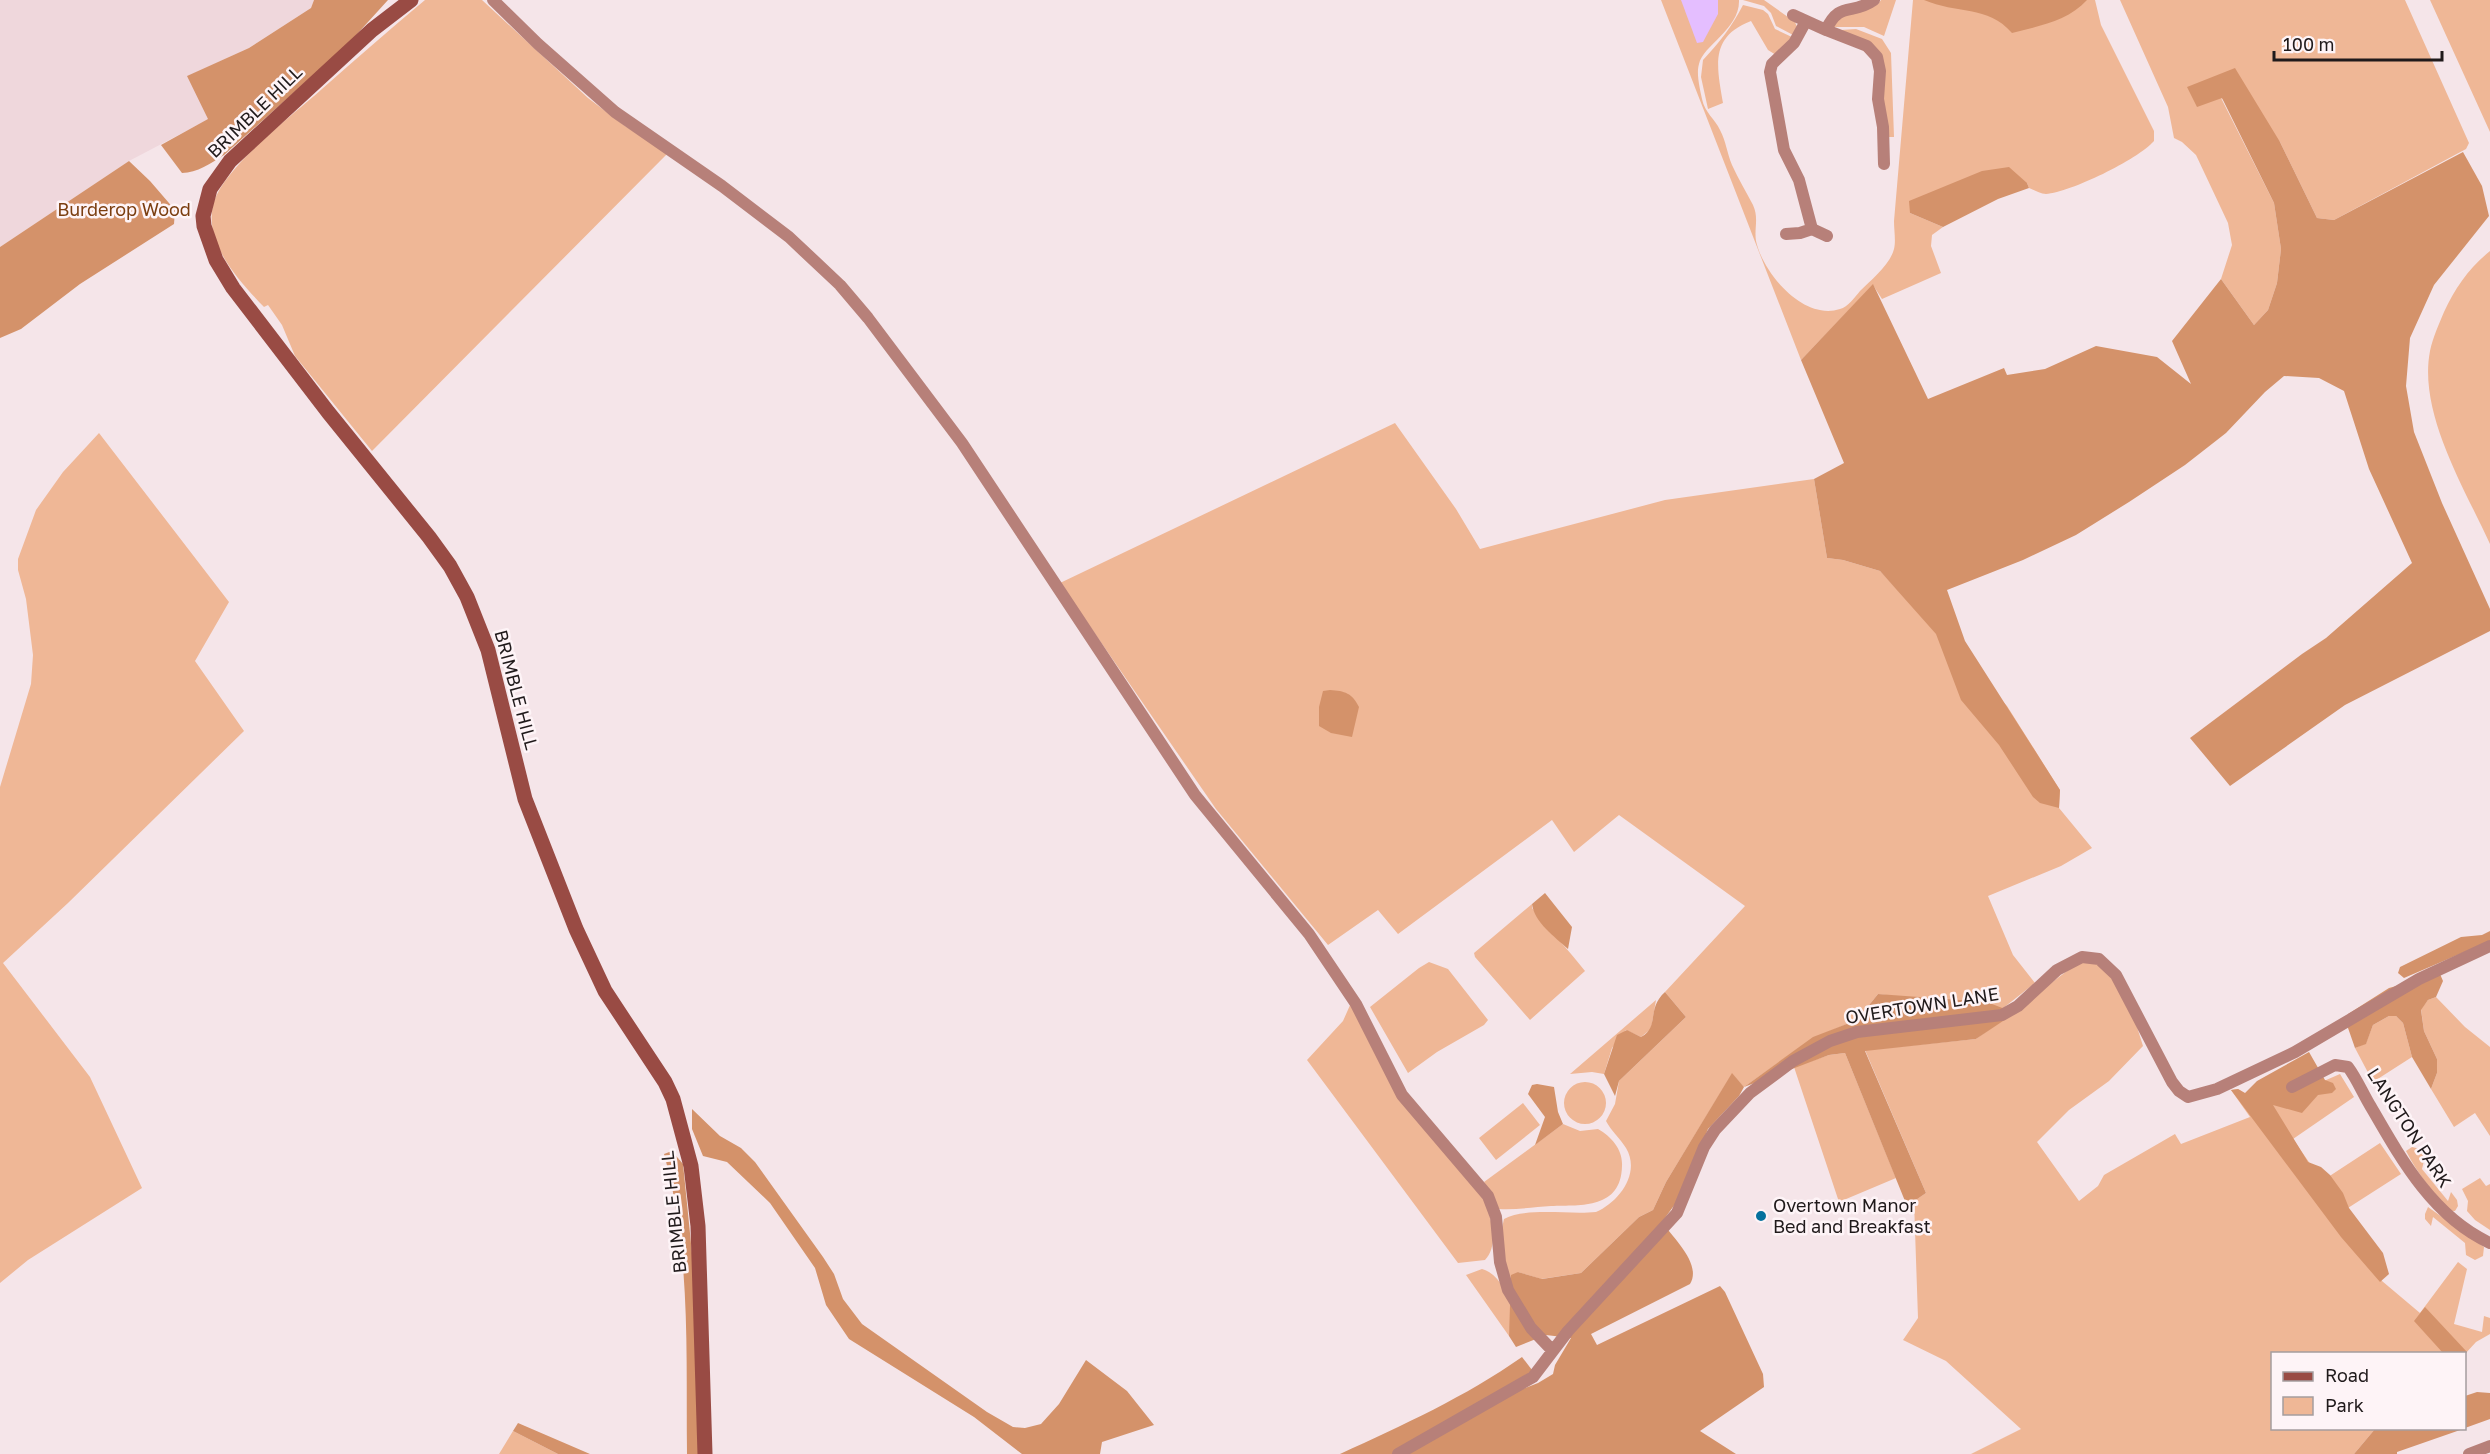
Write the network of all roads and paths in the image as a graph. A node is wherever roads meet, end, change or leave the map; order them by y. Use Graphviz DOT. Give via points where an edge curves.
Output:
graph roads {
  1 [pos="411,0"];
  2 [pos="493,0"];
  3 [pos="1874,0"];
  4 [pos="1792,15"];
  5 [pos="1806,21"];
  6 [pos="1826,30"];
  7 [pos="1884,164"];
  8 [pos="1812,229"];
  9 [pos="1786,234"];
  10 [pos="1827,236"];
  11 [pos="2490,946"];
  12 [pos="2292,1087"];
  13 [pos="2490,1243"];
  14 [pos="1552,1350"];
  15 [pos="2490,1446"];
  16 [pos="705,1454"];
  17 [pos="1398,1454"];
  18 [pos="2469,1454"];
  1 -- 16 [label="main road, BRIMBLE HILL" via="372,30 230,161 210,189 204,226 216,260 233,288 424,530 467,597 488,650 525,799 576,929 605,991 673,1099 691,1166 698,1226"];
  2 -- 14 [label="street" via="615,112 789,237 868,318 962,443 1195,795 1310,934 1356,1004 1402,1095 1488,1196 1496,1217 1500,1262 1508,1290 1535,1334"];
  3 -- 6 [label="street" via="1865,6 1841,8 1831,17"];
  4 -- 5 [label="street"];
  5 -- 6 [label="street"];
  5 -- 8 [label="street" via="1770,72 1784,150 1799,180"];
  6 -- 7 [label="street" via="1867,46 1877,57"];
  8 -- 9 [label="street"];
  8 -- 10 [label="street"];
  11 -- 14 [label="street, OVERTOWN LANE" via="2419,979 2295,1053 2194,1097 2183,1095 2172,1082 2116,975 2104,961 2092,957 2066,964 2002,1015 1872,1029 1830,1041 1761,1083 1723,1121 1704,1147 1677,1213"];
  12 -- 13 [label="street, LANGTON PARK" via="2335,1065 2348,1067 2429,1195 2457,1223"];
  14 -- 17 [label="street" via="1526,1382"];
  15 -- 18 [label="street"];
}
